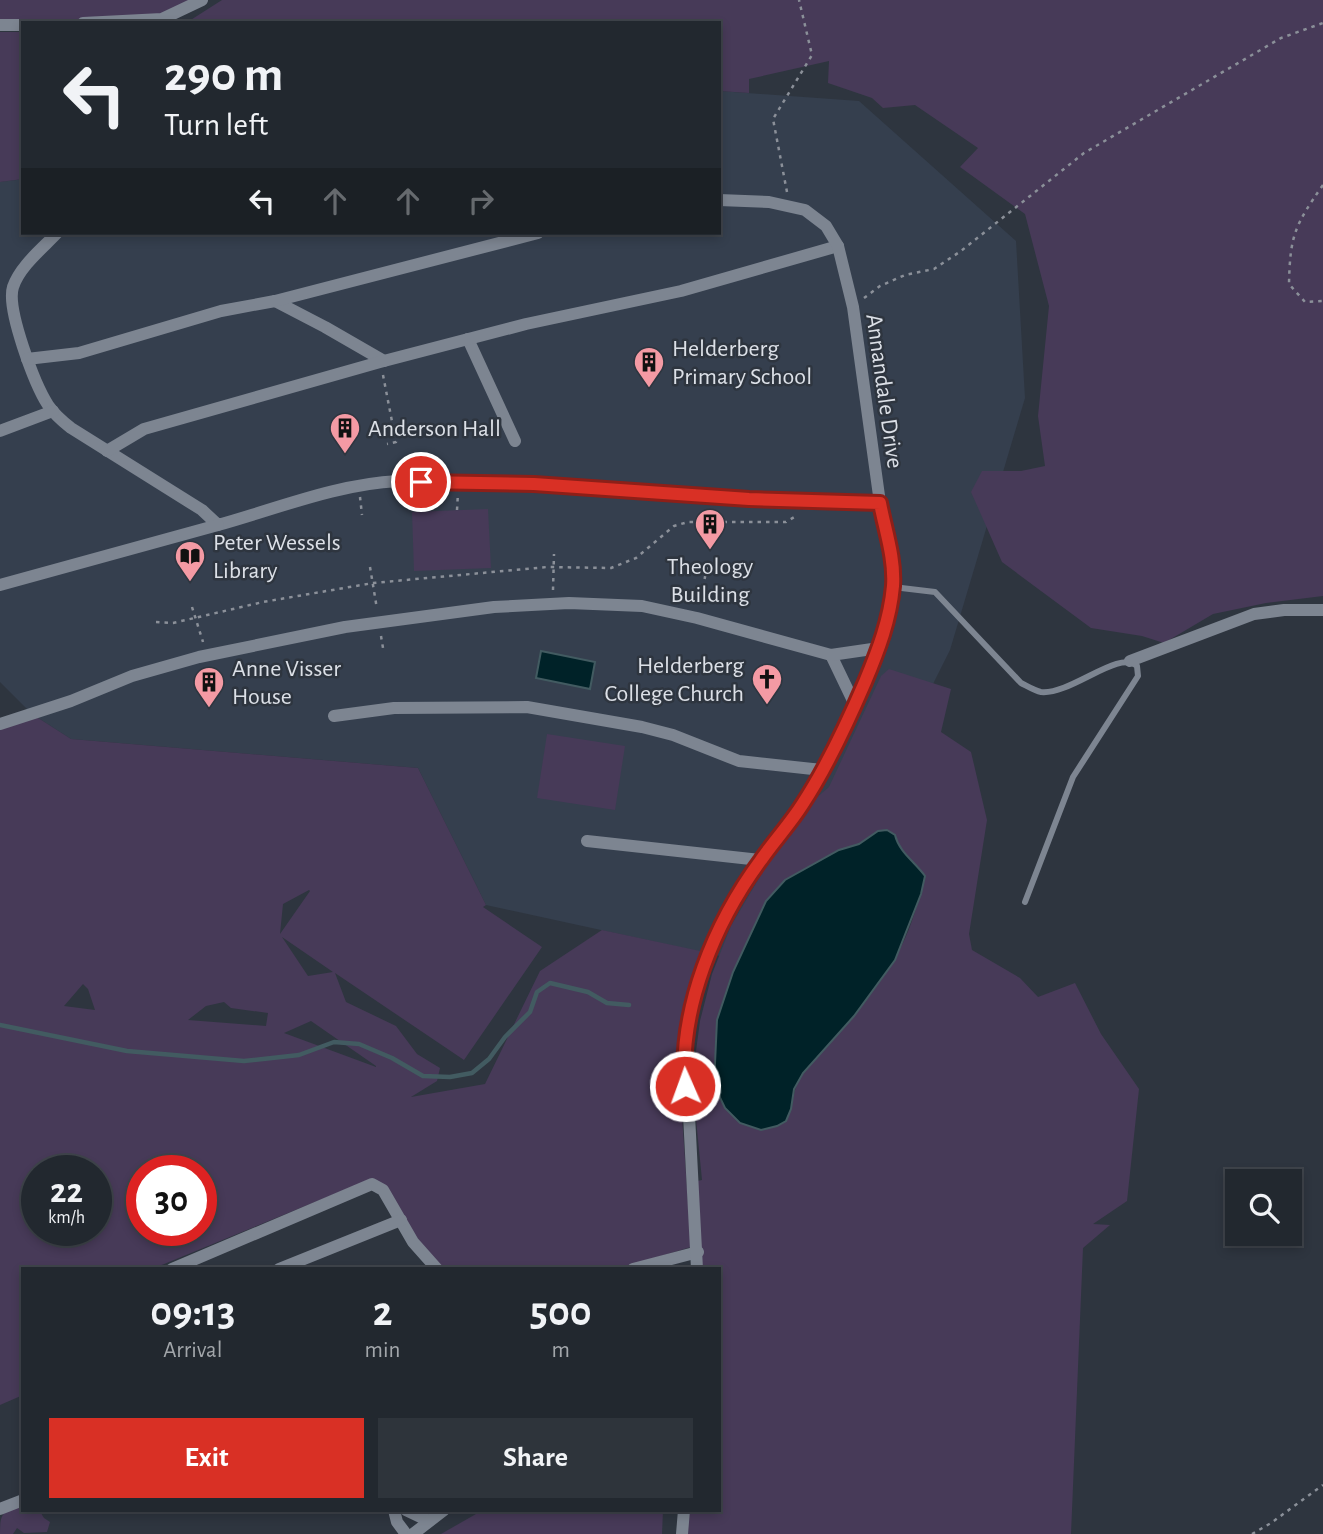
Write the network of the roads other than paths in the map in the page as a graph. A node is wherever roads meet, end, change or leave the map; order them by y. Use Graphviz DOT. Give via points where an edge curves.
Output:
graph roads {
  1 [pos="202,0"];
  2 [pos="122,21"];
  3 [pos="0,25"];
  4 [pos="21,25"];
  5 [pos="721,200"];
  6 [pos="55,235"];
  7 [pos="530,235"];
  8 [pos="838,246"];
  9 [pos="275,301"];
  10 [pos="468,339"];
  11 [pos="27,359"];
  12 [pos="382,362"];
  13 [pos="53,411"];
  14 [pos="0,431"];
  15 [pos="515,441"];
  16 [pos="107,451"];
  17 [pos="880,503"];
  18 [pos="218,525"];
  19 [pos="0,585"];
  20 [pos="893,587"];
  21 [pos="1323,610"];
  22 [pos="879,648"];
  23 [pos="831,655"];
  24 [pos="1130,661"];
  25 [pos="855,705"];
  26 [pos="334,716"];
  27 [pos="0,724"];
  28 [pos="822,770"];
  29 [pos="587,841"];
  30 [pos="760,860"];
  31 [pos="1026,902"];
  32 [pos="401,1220"];
  33 [pos="698,1252"];
  34 [pos="177,1267"];
  35 [pos="284,1267"];
  36 [pos="435,1267"];
  37 [pos="641,1267"];
  38 [pos="697,1267"];
  39 [pos="21,1501"];
  40 [pos="0,1509"];
  41 [pos="394,1512"];
  42 [pos="410,1512"];
  43 [pos="441,1512"];
  44 [pos="684,1512"];
  45 [pos="429,1521"];
  46 [pos="406,1534"];
  47 [pos="413,1534"];
  48 [pos="682,1534"];
  1 -- 2 [label="street" via="162,19"];
  3 -- 4 [label="street"];
  5 -- 8 [label="street, Annandale Drive" via="789,205 813,214"];
  6 -- 11 [label="street" via="13,287 12,303"];
  7 -- 9 [label="street"];
  8 -- 10 [label="street" via="681,291"];
  8 -- 17 [label="street, Annandale Drive" via="853,307"];
  9 -- 11 [label="street" via="221,311 79,353"];
  9 -- 12 [label="street"];
  10 -- 12 [label="street"];
  10 -- 15 [label="street"];
  11 -- 13 [label="street"];
  12 -- 16 [label="street" via="144,429"];
  13 -- 14 [label="street"];
  13 -- 16 [label="street"];
  16 -- 18 [label="street" via="202,510"];
  17 -- 18 [label="street" via="396,481 343,490"];
  17 -- 20 [label="street, Annandale Drive"];
  18 -- 19 [label="street"];
  20 -- 22 [label="street, Annandale Drive"];
  20 -- 24 [label="lane" via="935,592 1021,683 1040,692 1072,686 1107,667"];
  21 -- 24 [label="street" via="1254,614"];
  22 -- 23 [label="street"];
  22 -- 25 [label="street, Annandale Drive"];
  23 -- 25 [label="street"];
  23 -- 27 [label="street" via="642,606 494,607 379,621 163,666"];
  24 -- 31 [label="lane" via="1138,666 1139,676 1073,777"];
  25 -- 28 [label="street, Annandale Drive"];
  26 -- 28 [label="street" via="394,708 527,707 642,727 739,761"];
  28 -- 30 [label="street, Annandale Drive" via="794,817"];
  29 -- 30 [label="street"];
  30 -- 33 [label="street, Annandale Drive" via="734,900 709,955 687,1028 683,1059"];
  32 -- 34 [label="street" via="383,1190 369,1184"];
  32 -- 35 [label="street"];
  32 -- 36 [label="street" via="412,1242"];
  33 -- 37 [label="street"];
  33 -- 38 [label="street, Annandale Drive"];
  39 -- 40 [label="street"];
  41 -- 46 [label="street"];
  42 -- 45 [label="street"];
  43 -- 45 [label="street"];
  44 -- 48 [label="street"];
  45 -- 47 [label="street"];
}
